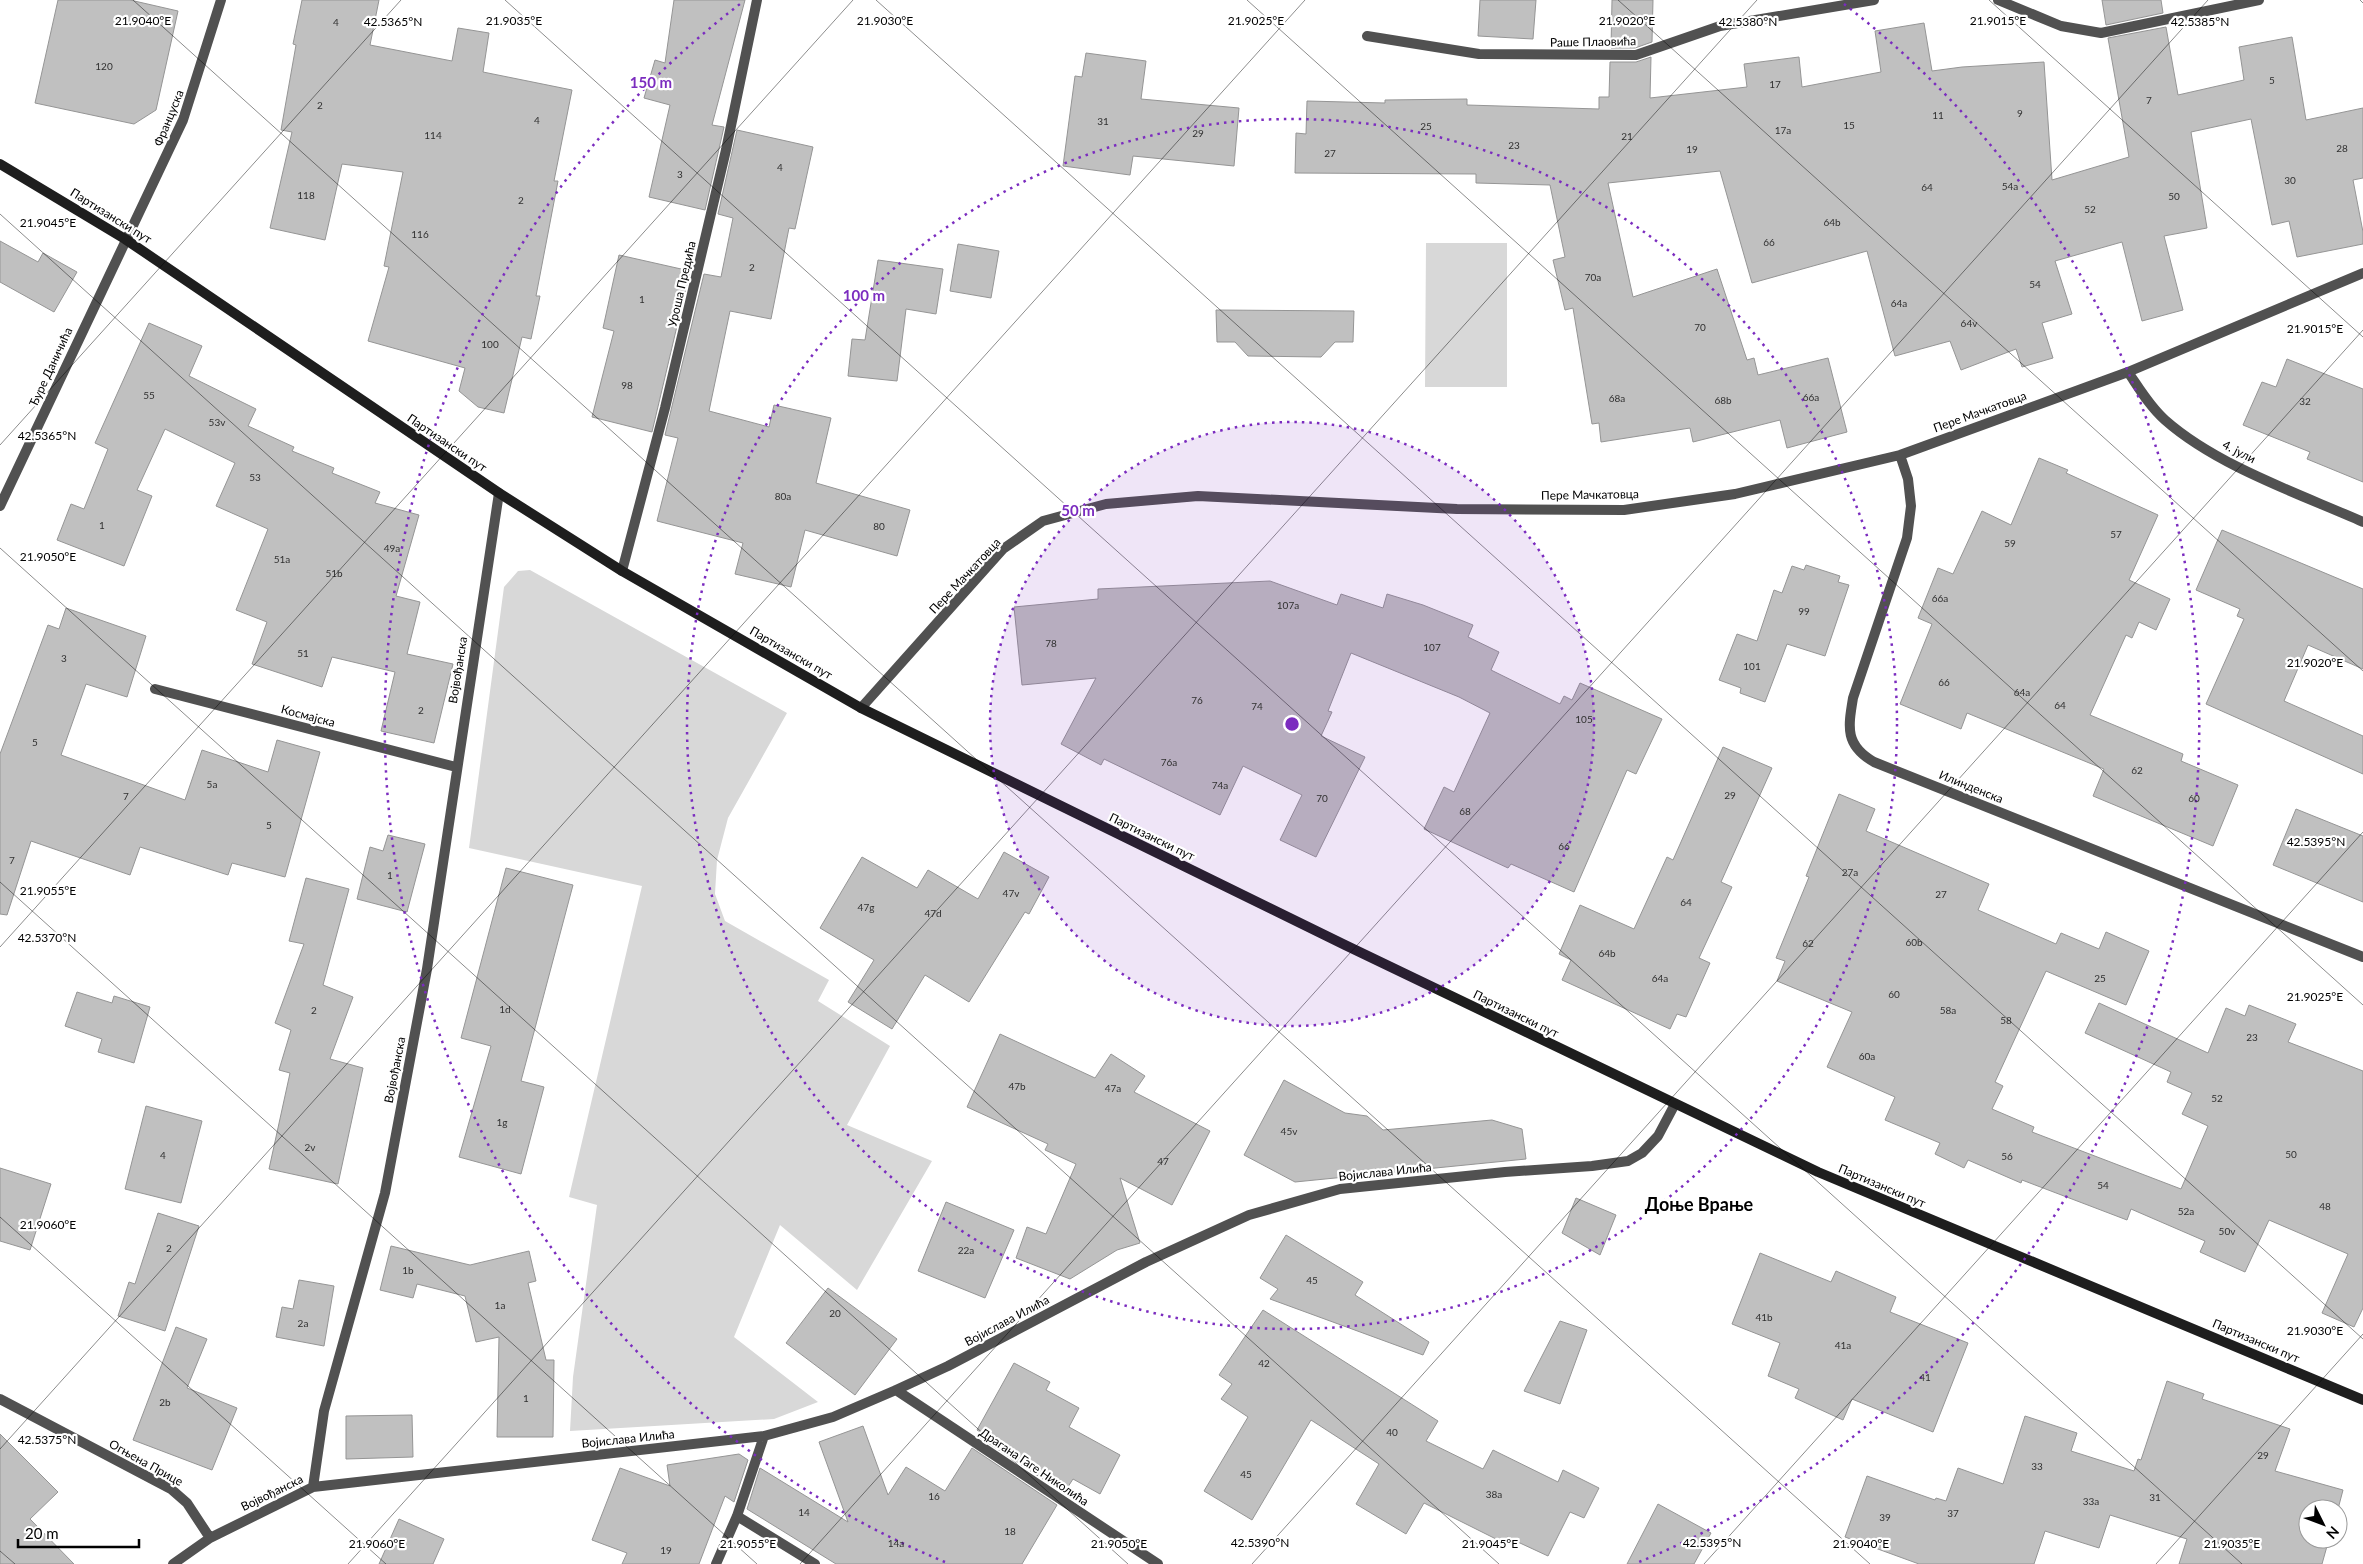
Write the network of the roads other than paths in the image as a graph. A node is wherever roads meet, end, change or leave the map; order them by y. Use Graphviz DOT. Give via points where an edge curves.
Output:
graph roads {
  1 [pos="221,0"];
  2 [pos="757,0"];
  3 [pos="1874,0"];
  4 [pos="1998,0"];
  5 [pos="2259,0"];
  6 [pos="1367,36"];
  7 [pos="0,164"];
  8 [pos="125,239"];
  9 [pos="2363,273"];
  10 [pos="2128,372"];
  11 [pos="1900,455"];
  12 [pos="499,494"];
  13 [pos="0,506"];
  14 [pos="2363,522"];
  15 [pos="622,571"];
  16 [pos="155,689"];
  17 [pos="861,708"];
  18 [pos="456,767"];
  19 [pos="2363,956"];
  20 [pos="1675,1104"];
  21 [pos="896,1390"];
  22 [pos="0,1400"];
  23 [pos="2363,1400"];
  24 [pos="764,1436"];
  25 [pos="313,1487"];
  26 [pos="737,1516"];
  27 [pos="210,1538"];
  28 [pos="173,1564"];
  29 [pos="716,1564"];
  30 [pos="815,1564"];
  31 [pos="1158,1564"];
  1 -- 8 [label="street, Француска" via="183,120"];
  2 -- 15 [label="street, Уроша Предића" via="668,398"];
  3 -- 6 [label="street, Раше Плаовића" via="1720,26 1636,55 1479,54"];
  4 -- 5 [label="street" via="2061,26 2101,33"];
  7 -- 8 [label="main road, Партизански пут"];
  8 -- 12 [label="main road, Партизански пут"];
  8 -- 13 [label="street, Ђуре Даничића"];
  9 -- 10 [label="street, Пере Мачкатовца"];
  10 -- 11 [label="street, Пере Мачкатовца"];
  10 -- 14 [label="street, 4. јули" via="2164,419 2192,441 2246,470"];
  11 -- 17 [label="street, Пере Мачкатовца" via="1735,494 1624,510 1457,509 1198,496 1106,504 1043,521 1003,549"];
  11 -- 19 [label="street, Илинденска" via="1908,479 1911,506 1907,538 1853,698 1849,719 1852,741 1860,754"];
  12 -- 15 [label="main road, Партизански пут"];
  12 -- 18 [label="street, Војвођанска"];
  15 -- 17 [label="main road, Партизански пут"];
  16 -- 18 [label="street, Космајска"];
  17 -- 20 [label="main road, Партизански пут" via="1344,946"];
  18 -- 25 [label="street, Војвођанска" via="427,969 385,1193 324,1411"];
  20 -- 21 [label="street, Војислава Илића" via="1658,1136 1642,1153 1628,1161 1340,1188 1249,1215 1146,1262"];
  20 -- 23 [label="main road, Партизански пут" via="1827,1176"];
  21 -- 24 [label="street, Војислава Илића" via="832,1417"];
  21 -- 31 [label="street, Драгана Гаге Николића"];
  22 -- 27 [label="street, Огњена Прице" via="171,1489 187,1503"];
  24 -- 25 [label="street, Војислава Илића"];
  24 -- 26 [label="street"];
  25 -- 27 [label="street, Војвођанска"];
  26 -- 29 [label="street"];
  26 -- 30 [label="street"];
  27 -- 28 [label="street, Војвођанска"];
}
